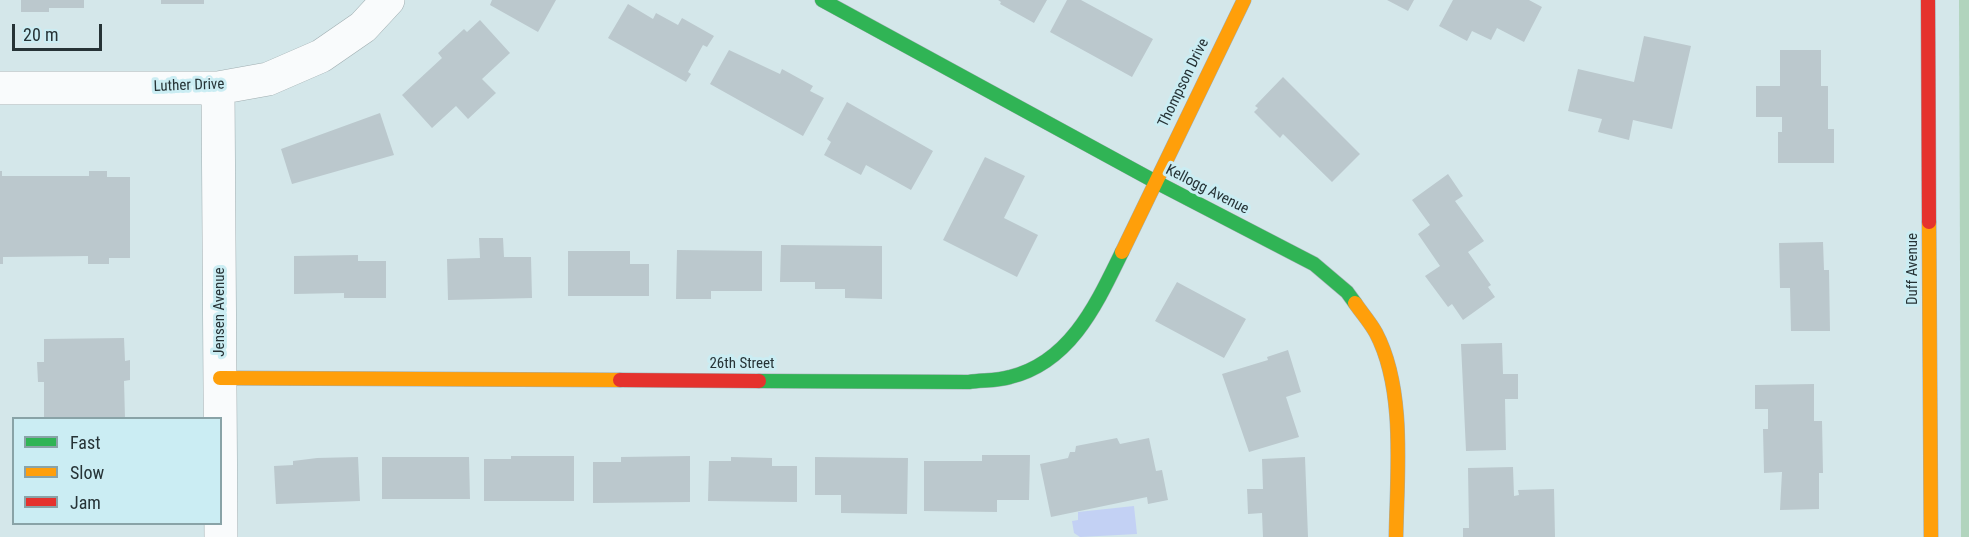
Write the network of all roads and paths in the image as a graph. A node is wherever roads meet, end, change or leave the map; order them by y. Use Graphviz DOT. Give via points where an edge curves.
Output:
graph roads {
  1 [pos="388,0"];
  2 [pos="822,0"];
  3 [pos="1244,0"];
  4 [pos="1928,0"];
  5 [pos="0,88"];
  6 [pos="218,88"];
  7 [pos="1154,181"];
  8 [pos="220,378"];
  9 [pos="220,417"];
  10 [pos="1396,537"];
  11 [pos="1931,537"];
  1 -- 6 [label="street, Luther Drive" via="363,27 321,56 268,79"];
  2 -- 7 [label="street, Kellogg Avenue"];
  3 -- 7 [label="street, Thompson Drive"];
  4 -- 11 [label="street, Duff Avenue"];
  5 -- 6 [label="street, Luther Drive"];
  6 -- 8 [label="street, Jensen Avenue"];
  7 -- 8 [label="street, 26th Street" via="1092,313 1072,339 1045,362 1013,377 969,382"];
  7 -- 10 [label="street, Kellogg Avenue" via="1314,264 1347,292 1376,333 1390,375 1397,429"];
  8 -- 9 [label="street, Jensen Avenue"];
}
